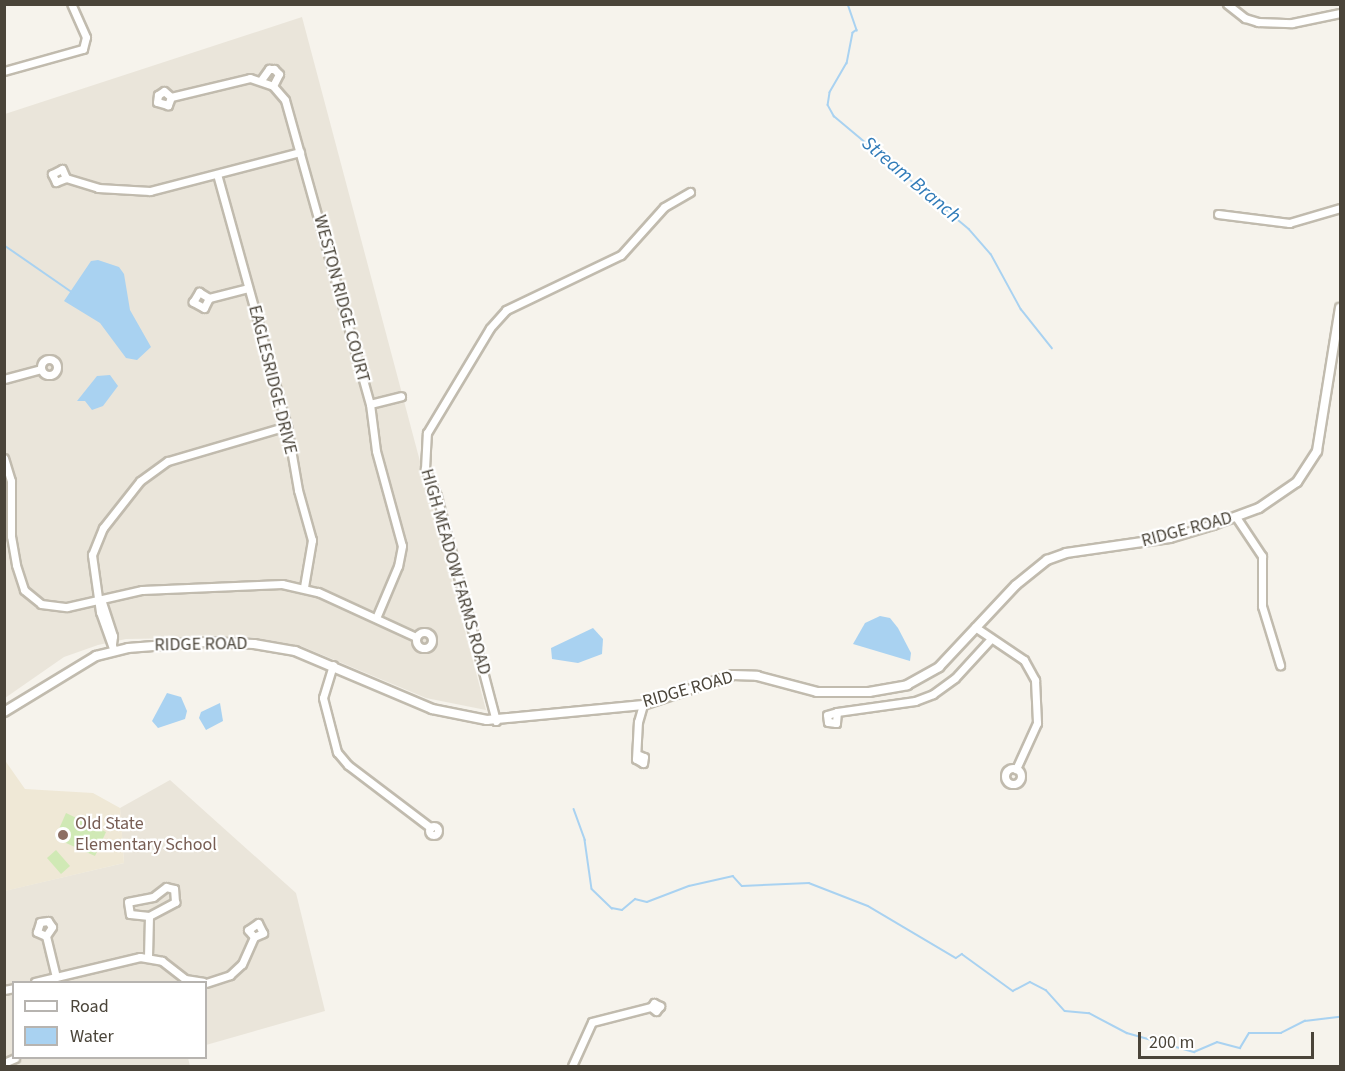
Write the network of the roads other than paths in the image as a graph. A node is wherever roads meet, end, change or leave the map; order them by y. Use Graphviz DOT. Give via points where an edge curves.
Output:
graph roads {
  1 [pos="71,4"];
  2 [pos="1227,4"];
  3 [pos="1341,13"];
  4 [pos="4,71"];
  5 [pos="261,80"];
  6 [pos="273,86"];
  7 [pos="171,97"];
  8 [pos="300,152"];
  9 [pos="218,174"];
  10 [pos="66,178"];
  11 [pos="690,192"];
  12 [pos="1341,208"];
  13 [pos="1218,214"];
  14 [pos="248,288"];
  15 [pos="209,298"];
  16 [pos="1341,308"];
  17 [pos="41,369"];
  18 [pos="4,379"];
  19 [pos="401,396"];
  20 [pos="370,404"];
  21 [pos="287,426"];
  22 [pos="4,458"];
  23 [pos="1236,517"];
  24 [pos="304,587"];
  25 [pos="100,597"];
  26 [pos="376,618"];
  27 [pos="975,627"];
  28 [pos="416,637"];
  29 [pos="990,640"];
  30 [pos="113,648"];
  31 [pos="333,665"];
  32 [pos="1280,665"];
  33 [pos="644,705"];
  34 [pos="4,712"];
  35 [pos="837,712"];
  36 [pos="496,721"];
  37 [pos="639,755"];
  38 [pos="1016,769"];
  39 [pos="430,828"];
  40 [pos="149,916"];
  41 [pos="46,936"];
  42 [pos="254,938"];
  43 [pos="148,957"];
  44 [pos="57,977"];
  45 [pos="39,981"];
  46 [pos="198,981"];
  47 [pos="207,982"];
  48 [pos="651,1008"];
  49 [pos="572,1066"];
  1 -- 4 [label="street" via="86,37 85,47"];
  2 -- 3 [label="street" via="1245,18 1258,22 1292,23"];
  5 -- 6 [label="street"];
  5 -- 6 [label="street, WESTON RIDGE COURT" via="269,69 274,69 279,74"];
  5 -- 7 [label="street" via="237,80"];
  6 -- 8 [label="street, WESTON RIDGE COURT" via="285,100"];
  8 -- 9 [label="street"];
  8 -- 20 [label="street, WESTON RIDGE COURT"];
  9 -- 10 [label="street" via="166,189 135,192 98,188"];
  9 -- 14 [label="street, EAGLESRIDGE DRIVE"];
  11 -- 36 [label="street, HIGH MEADOW FARMS ROAD" via="664,207 621,255 506,310 490,328 426,433 425,469 437,496"];
  12 -- 13 [label="street" via="1289,223"];
  14 -- 15 [label="street"];
  14 -- 21 [label="street, EAGLESRIDGE DRIVE"];
  16 -- 23 [label="street, RIDGE ROAD" via="1313,461 1291,486"];
  17 -- 18 [label="street"];
  19 -- 20 [label="street"];
  20 -- 26 [label="street, WESTON RIDGE COURT" via="376,451 402,546 398,566"];
  21 -- 24 [label="street, EAGLESRIDGE DRIVE" via="296,482 312,540"];
  21 -- 25 [label="street" via="179,456 140,481 93,546"];
  22 -- 25 [label="street" via="11,482 11,545 24,590 49,608"];
  23 -- 27 [label="street, RIDGE ROAD" via="1170,538 1055,556 1029,573"];
  23 -- 32 [label="street" via="1262,556 1263,614"];
  24 -- 25 [label="street" via="234,585 142,590"];
  24 -- 26 [label="street"];
  25 -- 30 [label="street" via="106,639"];
  26 -- 28 [label="street"];
  27 -- 29 [label="street"];
  27 -- 33 [label="street, RIDGE ROAD" via="931,674 889,690 817,692 757,676 734,675"];
  29 -- 35 [label="street" via="955,678 933,694 915,701"];
  29 -- 38 [label="street" via="1024,660 1037,688 1037,723"];
  30 -- 31 [label="street, RIDGE ROAD" via="183,643 254,644 295,651"];
  30 -- 34 [label="street, RIDGE ROAD" via="78,665"];
  31 -- 36 [label="street, RIDGE ROAD" via="432,709"];
  31 -- 39 [label="street" via="323,698 337,752 348,765"];
  33 -- 36 [label="street, RIDGE ROAD"];
  33 -- 37 [label="street" via="638,722"];
  40 -- 40 [label="street" via="176,902 174,889 166,887 153,897 132,900 126,905 130,914"];
  40 -- 43 [label="street"];
  41 -- 44 [label="street"];
  42 -- 47 [label="street" via="237,970 223,979"];
  43 -- 44 [label="street"];
  43 -- 46 [label="street" via="162,961 185,979"];
  44 -- 45 [label="street"];
  48 -- 49 [label="street" via="592,1022"];
}
